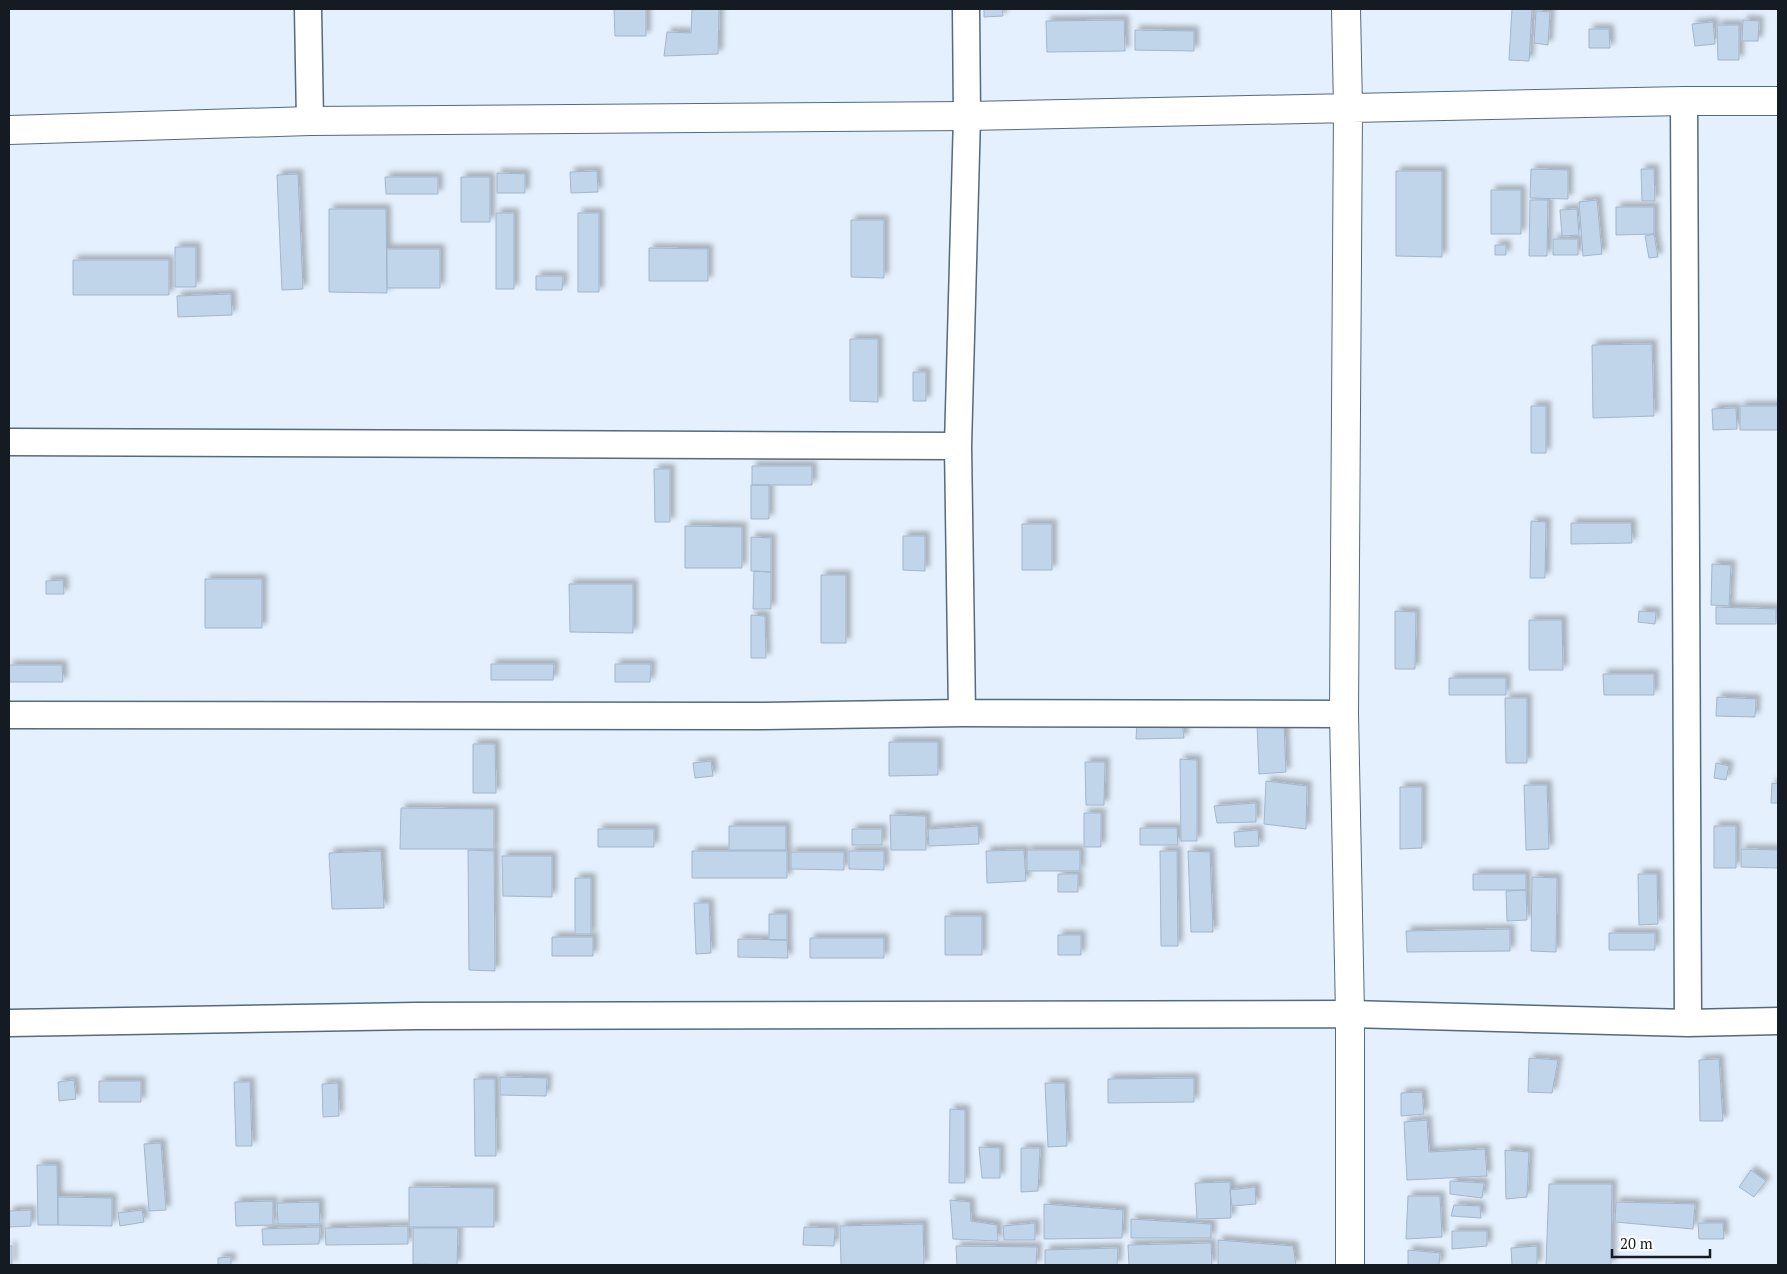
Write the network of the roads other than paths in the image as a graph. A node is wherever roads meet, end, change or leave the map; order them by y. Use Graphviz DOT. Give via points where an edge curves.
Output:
graph roads {
  1 [pos="308,9"];
  2 [pos="966,9"];
  3 [pos="1346,9"];
  4 [pos="1684,101"];
  5 [pos="1778,101"];
  6 [pos="1348,108"];
  7 [pos="967,116"];
  8 [pos="310,122"];
  9 [pos="9,130"];
  10 [pos="9,442"];
  11 [pos="958,446"];
  12 [pos="962,714"];
  13 [pos="1344,714"];
  14 [pos="9,715"];
  15 [pos="1350,1014"];
  16 [pos="1778,1021"];
  17 [pos="9,1023"];
  18 [pos="1688,1023"];
  19 [pos="1350,1265"];
  1 -- 8 [label="street"];
  2 -- 7 [label="street"];
  3 -- 6 [label="street"];
  4 -- 5 [label="street"];
  4 -- 6 [label="street"];
  4 -- 18 [label="street"];
  6 -- 7 [label="street"];
  6 -- 13 [label="street"];
  7 -- 8 [label="street"];
  7 -- 11 [label="street"];
  8 -- 9 [label="street"];
  10 -- 11 [label="street"];
  11 -- 12 [label="street"];
  12 -- 13 [label="street"];
  12 -- 14 [label="street"];
  13 -- 15 [label="street"];
  15 -- 17 [label="street" via="416,1016"];
  15 -- 18 [label="street"];
  15 -- 19 [label="street"];
  16 -- 18 [label="street"];
}
